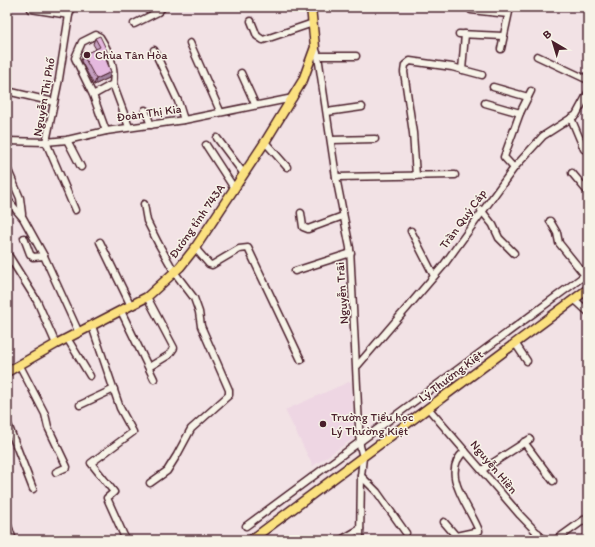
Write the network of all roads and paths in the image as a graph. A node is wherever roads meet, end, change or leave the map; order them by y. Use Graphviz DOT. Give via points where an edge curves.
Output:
graph roads {
  1 [pos="72,7"];
  2 [pos="163,7"];
  3 [pos="311,7"];
  4 [pos="510,7"];
  5 [pos="31,9"];
  6 [pos="472,10"];
  7 [pos="508,14"];
  8 [pos="69,15"];
  9 [pos="250,21"];
  10 [pos="134,24"];
  11 [pos="313,24"];
  12 [pos="503,36"];
  13 [pos="190,43"];
  14 [pos="315,47"];
  15 [pos="501,49"];
  16 [pos="154,50"];
  17 [pos="318,56"];
  18 [pos="356,56"];
  19 [pos="537,56"];
  20 [pos="462,70"];
  21 [pos="241,73"];
  22 [pos="482,74"];
  23 [pos="588,80"];
  24 [pos="113,84"];
  25 [pos="493,87"];
  26 [pos="7,91"];
  27 [pos="532,91"];
  28 [pos="588,93"];
  29 [pos="93,95"];
  30 [pos="528,97"];
  31 [pos="293,98"];
  32 [pos="54,102"];
  33 [pos="485,103"];
  34 [pos="255,104"];
  35 [pos="362,107"];
  36 [pos="145,110"];
  37 [pos="220,111"];
  38 [pos="327,112"];
  39 [pos="520,113"];
  40 [pos="571,118"];
  41 [pos="184,120"];
  42 [pos="151,125"];
  43 [pos="129,127"];
  44 [pos="106,130"];
  45 [pos="217,138"];
  46 [pos="375,139"];
  47 [pos="68,140"];
  48 [pos="332,140"];
  49 [pos="7,141"];
  50 [pos="46,142"];
  51 [pos="265,142"];
  52 [pos="206,145"];
  53 [pos="584,149"];
  54 [pos="81,167"];
  55 [pos="287,167"];
  56 [pos="7,168"];
  57 [pos="514,168"];
  58 [pos="572,173"];
  59 [pos="244,174"];
  60 [pos="455,175"];
  61 [pos="416,176"];
  62 [pos="336,177"];
  63 [pos="234,188"];
  64 [pos="588,192"];
  65 [pos="7,199"];
  66 [pos="144,204"];
  67 [pos="75,210"];
  68 [pos="481,210"];
  69 [pos="301,213"];
  70 [pos="344,216"];
  71 [pos="23,218"];
  72 [pos="550,220"];
  73 [pos="411,231"];
  74 [pos="24,238"];
  75 [pos="100,242"];
  76 [pos="195,248"];
  77 [pos="7,253"];
  78 [pos="351,253"];
  79 [pos="514,253"];
  80 [pos="44,256"];
  81 [pos="295,271"];
  82 [pos="175,273"];
  83 [pos="434,276"];
  84 [pos="587,276"];
  85 [pos="588,289"];
  86 [pos="147,297"];
  87 [pos="574,299"];
  88 [pos="131,306"];
  89 [pos="121,311"];
  90 [pos="588,312"];
  91 [pos="92,326"];
  92 [pos="79,333"];
  93 [pos="67,338"];
  94 [pos="515,343"];
  95 [pos="56,344"];
  96 [pos="301,360"];
  97 [pos="527,361"];
  98 [pos="358,364"];
  99 [pos="20,366"];
  100 [pos="149,367"];
  101 [pos="7,372"];
  102 [pos="90,376"];
  103 [pos="154,379"];
  104 [pos="114,389"];
  105 [pos="80,405"];
  106 [pos="428,408"];
  107 [pos="7,422"];
  108 [pos="360,441"];
  109 [pos="466,451"];
  110 [pos="363,457"];
  111 [pos="482,470"];
  112 [pos="56,472"];
  113 [pos="361,476"];
  114 [pos="553,481"];
  115 [pos="150,483"];
  116 [pos="33,489"];
  117 [pos="588,517"];
  118 [pos="444,522"];
  119 [pos="7,523"];
  120 [pos="246,526"];
  121 [pos="360,528"];
  122 [pos="406,533"];
  123 [pos="538,533"];
  124 [pos="261,537"];
  125 [pos="125,538"];
  126 [pos="14,540"];
  127 [pos="251,540"];
  128 [pos="341,540"];
  129 [pos="360,540"];
  130 [pos="530,540"];
  131 [pos="544,540"];
  132 [pos="556,540"];
  1 -- 8 [label="street, Nguyễn Thị Phố"];
  2 -- 10 [label="street"];
  3 -- 11 [label="main road, Đường tỉnh 743A"];
  4 -- 7 [label="street"];
  5 -- 8 [label="street"];
  6 -- 7 [label="street"];
  7 -- 12 [label="street"];
  8 -- 32 [label="street, Nguyễn Thị Phố"];
  9 -- 11 [label="street" via="257,36 263,40"];
  11 -- 14 [label="main road, Đường tỉnh 743A"];
  12 -- 15 [label="street"];
  12 -- 20 [label="street" via="462,34"];
  13 -- 37 [label="street"];
  14 -- 17 [label="street, Nguyễn Trãi"];
  14 -- 31 [label="main road, Đường tỉnh 743A" via="310,64"];
  16 -- 41 [label="street"];
  17 -- 18 [label="street"];
  17 -- 38 [label="street, Nguyễn Trãi"];
  19 -- 23 [label="street"];
  20 -- 22 [label="street"];
  20 -- 61 [label="street" via="410,61 405,65"];
  21 -- 34 [label="street"];
  24 -- 29 [label="street"];
  24 -- 29 [label="street" via="112,62 102,41 96,36 86,39 79,47 75,58"];
  24 -- 43 [label="street"];
  25 -- 30 [label="street"];
  26 -- 32 [label="street"];
  27 -- 30 [label="street"];
  28 -- 40 [label="street, Trần Quý Cáp" via="580,110"];
  29 -- 44 [label="street"];
  30 -- 39 [label="street"];
  31 -- 34 [label="street, Đoàn Thị Kia"];
  31 -- 51 [label="main road, Đường tỉnh 743A"];
  32 -- 50 [label="street, Nguyễn Thị Phố"];
  33 -- 39 [label="street"];
  34 -- 37 [label="street, Đoàn Thị Kia"];
  35 -- 38 [label="street"];
  36 -- 42 [label="street"];
  37 -- 41 [label="street, Đoàn Thị Kia"];
  38 -- 48 [label="street, Nguyễn Trãi"];
  39 -- 57 [label="street" via="504,157"];
  40 -- 53 [label="street"];
  40 -- 57 [label="street, Trần Quý Cáp" via="543,136"];
  41 -- 42 [label="street, Đoàn Thị Kia"];
  42 -- 43 [label="street, Đoàn Thị Kia"];
  43 -- 44 [label="street, Đoàn Thị Kia"];
  44 -- 47 [label="street, Đoàn Thị Kia"];
  45 -- 59 [label="street"];
  46 -- 48 [label="street"];
  47 -- 50 [label="street, Đoàn Thị Kia"];
  47 -- 54 [label="street"];
  48 -- 62 [label="street, Nguyễn Trãi"];
  49 -- 50 [label="street, Đoàn Thị Kia"];
  50 -- 67 [label="street, Nguyễn Thị Phố"];
  51 -- 55 [label="street"];
  51 -- 59 [label="main road, Đường tỉnh 743A"];
  52 -- 63 [label="street"];
  56 -- 71 [label="street" via="20,198"];
  57 -- 68 [label="street, Trần Quý Cáp"];
  58 -- 64 [label="street"];
  59 -- 63 [label="main road, Đường tỉnh 743A"];
  60 -- 61 [label="street"];
  61 -- 62 [label="street"];
  62 -- 70 [label="street, Nguyễn Trãi"];
  63 -- 76 [label="main road, Đường tỉnh 743A"];
  65 -- 71 [label="street"];
  66 -- 82 [label="street" via="147,221"];
  68 -- 79 [label="street" via="499,238"];
  68 -- 83 [label="street, Trần Quý Cáp"];
  69 -- 70 [label="street" via="303,227 308,229"];
  70 -- 78 [label="street, Nguyễn Trãi"];
  71 -- 80 [label="street"];
  72 -- 84 [label="street" via="558,233 559,243"];
  73 -- 83 [label="street"];
  74 -- 80 [label="street" via="33,257"];
  75 -- 88 [label="street"];
  76 -- 82 [label="main road, Đường tỉnh 743A"];
  76 -- 96 [label="street" via="212,265 239,249 248,248"];
  77 -- 95 [label="street" via="37,301"];
  78 -- 81 [label="street"];
  78 -- 98 [label="street, Nguyễn Trãi"];
  80 -- 92 [label="street"];
  82 -- 86 [label="main road, Đường tỉnh 743A"];
  82 -- 115 [label="street" via="194,298 201,326 230,395 191,429 167,471"];
  83 -- 98 [label="street, Trần Quý Cáp"];
  84 -- 108 [label="street"];
  85 -- 87 [label="main road, Lý Thường Kiệt"];
  86 -- 88 [label="main road, Đường tỉnh 743A"];
  86 -- 100 [label="street" via="174,348 169,355"];
  87 -- 90 [label="street"];
  87 -- 94 [label="main road, Lý Thường Kiệt"];
  88 -- 89 [label="main road, Đường tỉnh 743A"];
  89 -- 91 [label="main road, Đường tỉnh 743A"];
  89 -- 100 [label="street"];
  91 -- 92 [label="main road, Đường tỉnh 743A"];
  91 -- 104 [label="street"];
  92 -- 93 [label="main road, Đường tỉnh 743A"];
  93 -- 95 [label="main road, Đường tỉnh 743A"];
  93 -- 102 [label="street"];
  94 -- 97 [label="street"];
  94 -- 106 [label="main road, Lý Thường Kiệt"];
  95 -- 99 [label="main road, Đường tỉnh 743A"];
  98 -- 108 [label="street, Nguyễn Trãi"];
  99 -- 101 [label="main road, Đường tỉnh 743A"];
  99 -- 112 [label="street" via="46,414 48,427 66,467"];
  100 -- 103 [label="street"];
  104 -- 105 [label="street"];
  104 -- 125 [label="street" via="120,408 133,432 91,463 114,492 108,498"];
  106 -- 109 [label="street, Nguyễn Hiền"];
  106 -- 110 [label="main road, Lý Thường Kiệt"];
  107 -- 116 [label="street"];
  108 -- 110 [label="street, Nguyễn Trãi"];
  108 -- 120 [label="street"];
  109 -- 111 [label="street, Nguyễn Hiền"];
  109 -- 118 [label="street" via="457,464 455,483 479,532 456,536"];
  110 -- 113 [label="street, Nguyễn Trãi"];
  110 -- 124 [label="main road, Lý Thường Kiệt"];
  111 -- 114 [label="street" via="527,441"];
  111 -- 123 [label="street, Nguyễn Hiền"];
  113 -- 121 [label="street, Nguyễn Trãi"];
  113 -- 122 [label="street" via="377,492"];
  117 -- 132 [label="street"];
  119 -- 126 [label="street"];
  121 -- 128 [label="street"];
  121 -- 129 [label="street, Nguyễn Trãi"];
  123 -- 130 [label="street"];
  123 -- 131 [label="street, Nguyễn Hiền"];
  124 -- 127 [label="main road, Lý Thường Kiệt"];
}
